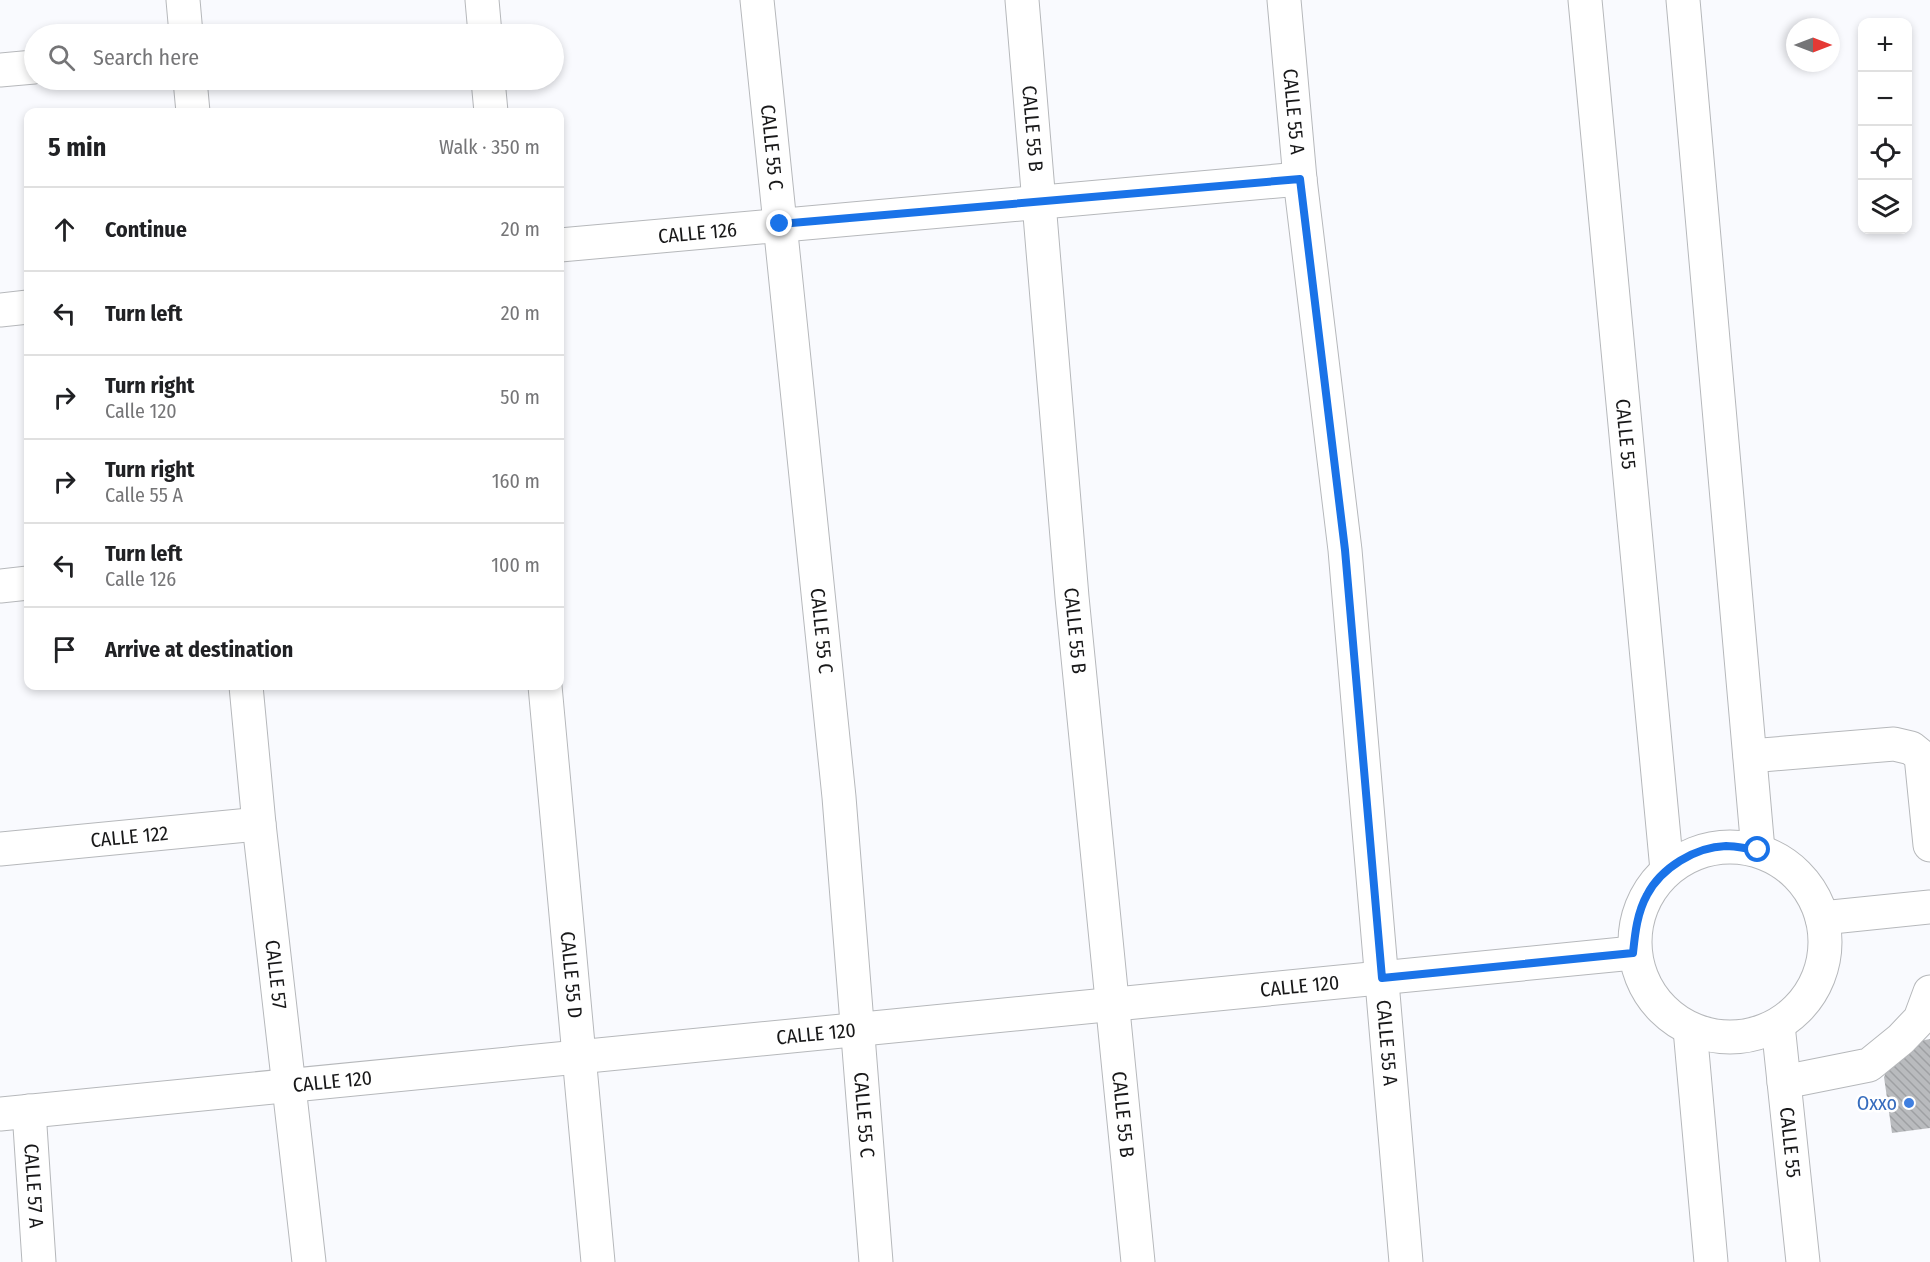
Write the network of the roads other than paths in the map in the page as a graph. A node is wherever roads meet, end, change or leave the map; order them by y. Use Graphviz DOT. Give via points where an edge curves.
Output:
graph roads {
  1 [pos="183,0"];
  2 [pos="482,0"];
  3 [pos="758,0"];
  4 [pos="1022,0"];
  5 [pos="1284,0"];
  6 [pos="1585,0"];
  7 [pos="1683,0"];
  8 [pos="185,24"];
  9 [pos="483,24"];
  10 [pos="24,69"];
  11 [pos="0,70"];
  12 [pos="191,90"];
  13 [pos="489,90"];
  14 [pos="193,108"];
  15 [pos="491,108"];
  16 [pos="1300,179"];
  17 [pos="1040,202"];
  18 [pos="780,224"];
  19 [pos="564,245"];
  20 [pos="24,307"];
  21 [pos="0,310"];
  22 [pos="24,583"];
  23 [pos="0,586"];
  24 [pos="246,690"];
  25 [pos="545,690"];
  26 [pos="1750,756"];
  27 [pos="258,824"];
  28 [pos="1930,845"];
  29 [pos="0,849"];
  30 [pos="1758,850"];
  31 [pos="1667,870"];
  32 [pos="1930,907"];
  33 [pos="1822,918"];
  34 [pos="1633,953"];
  35 [pos="1382,978"];
  36 [pos="1930,992"];
  37 [pos="1112,1004"];
  38 [pos="1778,1025"];
  39 [pos="859,1029"];
  40 [pos="1690,1029"];
  41 [pos="580,1057"];
  42 [pos="1784,1082"];
  43 [pos="290,1086"];
  44 [pos="15,1112"];
  45 [pos="39,1262"];
  46 [pos="309,1262"];
  47 [pos="598,1262"];
  48 [pos="876,1262"];
  49 [pos="1138,1262"];
  50 [pos="1406,1262"];
  51 [pos="1710,1262"];
  52 [pos="1803,1262"];
  1 -- 8 [label="street"];
  2 -- 9 [label="street"];
  3 -- 18 [label="street, CALLE 55 C"];
  4 -- 17 [label="street, CALLE 55 B"];
  5 -- 16 [label="street, CALLE 55 A"];
  6 -- 31 [label="street, CALLE 55"];
  7 -- 26 [label="street"];
  10 -- 11 [label="street"];
  12 -- 14 [label="street"];
  13 -- 15 [label="street"];
  16 -- 17 [label="street, CALLE 126"];
  16 -- 35 [label="street, CALLE 55 A" via="1345,550"];
  17 -- 18 [label="street, CALLE 126"];
  17 -- 37 [label="street, CALLE 55 B" via="1072,597"];
  18 -- 19 [label="street, CALLE 126"];
  18 -- 39 [label="street, CALLE 55 C"];
  20 -- 21 [label="street"];
  22 -- 23 [label="street"];
  24 -- 27 [label="street, CALLE 57"];
  25 -- 41 [label="street, CALLE 55 D"];
  26 -- 28 [label="street" via="1894,744 1911,748 1921,756"];
  26 -- 30 [label="street"];
  27 -- 29 [label="street, CALLE 122"];
  27 -- 43 [label="street, CALLE 57"];
  30 -- 31 [label="street" via="1726,846 1695,853"];
  30 -- 33 [label="street" via="1787,865 1809,889"];
  31 -- 34 [label="street" via="1647,895 1636,926"];
  32 -- 33 [label="street"];
  33 -- 38 [label="street" via="1825,949 1818,979 1802,1005"];
  34 -- 35 [label="street, CALLE 120"];
  34 -- 40 [label="street" via="1646,987 1664,1012"];
  35 -- 37 [label="street, CALLE 120"];
  35 -- 50 [label="street, CALLE 55 A"];
  36 -- 42 [label="street" via="1920,1019 1869,1065"];
  37 -- 39 [label="street, CALLE 120"];
  37 -- 49 [label="street, CALLE 55 B"];
  38 -- 40 [label="street" via="1750,1036 1719,1038"];
  38 -- 42 [label="street, CALLE 55"];
  39 -- 41 [label="street, CALLE 120"];
  39 -- 48 [label="street, CALLE 55 C"];
  40 -- 51 [label="street"];
  41 -- 43 [label="street, CALLE 120"];
  41 -- 47 [label="street, CALLE 55 D"];
  42 -- 52 [label="street, CALLE 55"];
  43 -- 44 [label="street, CALLE 120"];
  43 -- 46 [label="street, CALLE 57"];
  44 -- 45 [label="street, CALLE 57 A"];
}
